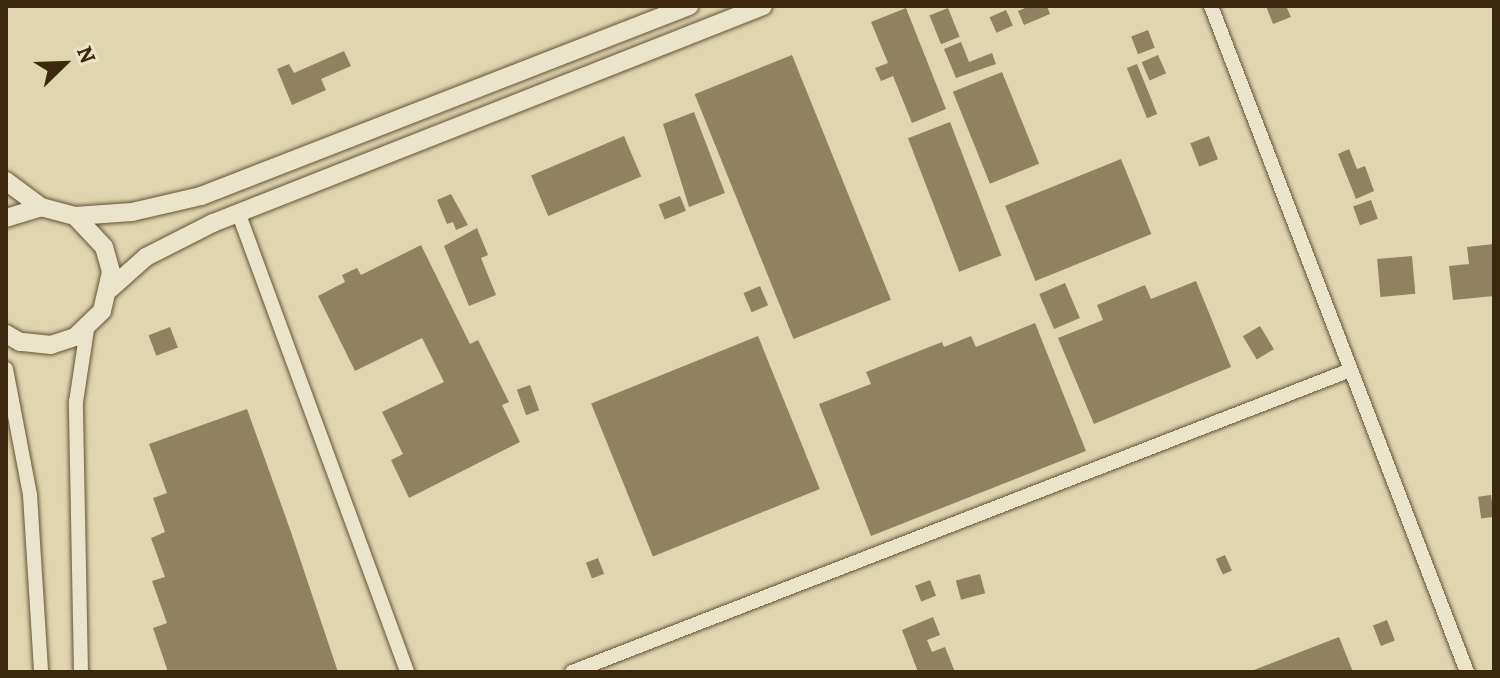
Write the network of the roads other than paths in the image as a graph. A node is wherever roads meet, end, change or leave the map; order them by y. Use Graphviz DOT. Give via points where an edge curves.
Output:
graph roads {
  1 [pos="689,6"];
  2 [pos="763,6"];
  3 [pos="1211,6"];
  4 [pos="6,181"];
  5 [pos="41,207"];
  6 [pos="238,212"];
  7 [pos="75,216"];
  8 [pos="6,218"];
  9 [pos="110,289"];
  10 [pos="87,329"];
  11 [pos="6,334"];
  12 [pos="6,369"];
  13 [pos="1348,371"];
  14 [pos="41,672"];
  15 [pos="81,672"];
  16 [pos="407,672"];
  17 [pos="572,672"];
  18 [pos="1467,672"];
  1 -- 7 [label="street" via="201,196 132,212"];
  2 -- 6 [label="street"];
  3 -- 13 [label="street"];
  4 -- 5 [label="street"];
  5 -- 7 [label="street"];
  5 -- 8 [label="street"];
  6 -- 9 [label="street" via="146,257"];
  6 -- 16 [label="street"];
  7 -- 9 [label="street" via="104,247"];
  9 -- 10 [label="street" via="102,311"];
  10 -- 11 [label="street" via="51,345 20,342"];
  10 -- 15 [label="street" via="76,402"];
  12 -- 14 [label="street" via="30,495"];
  13 -- 17 [label="street"];
  13 -- 18 [label="street"];
}
